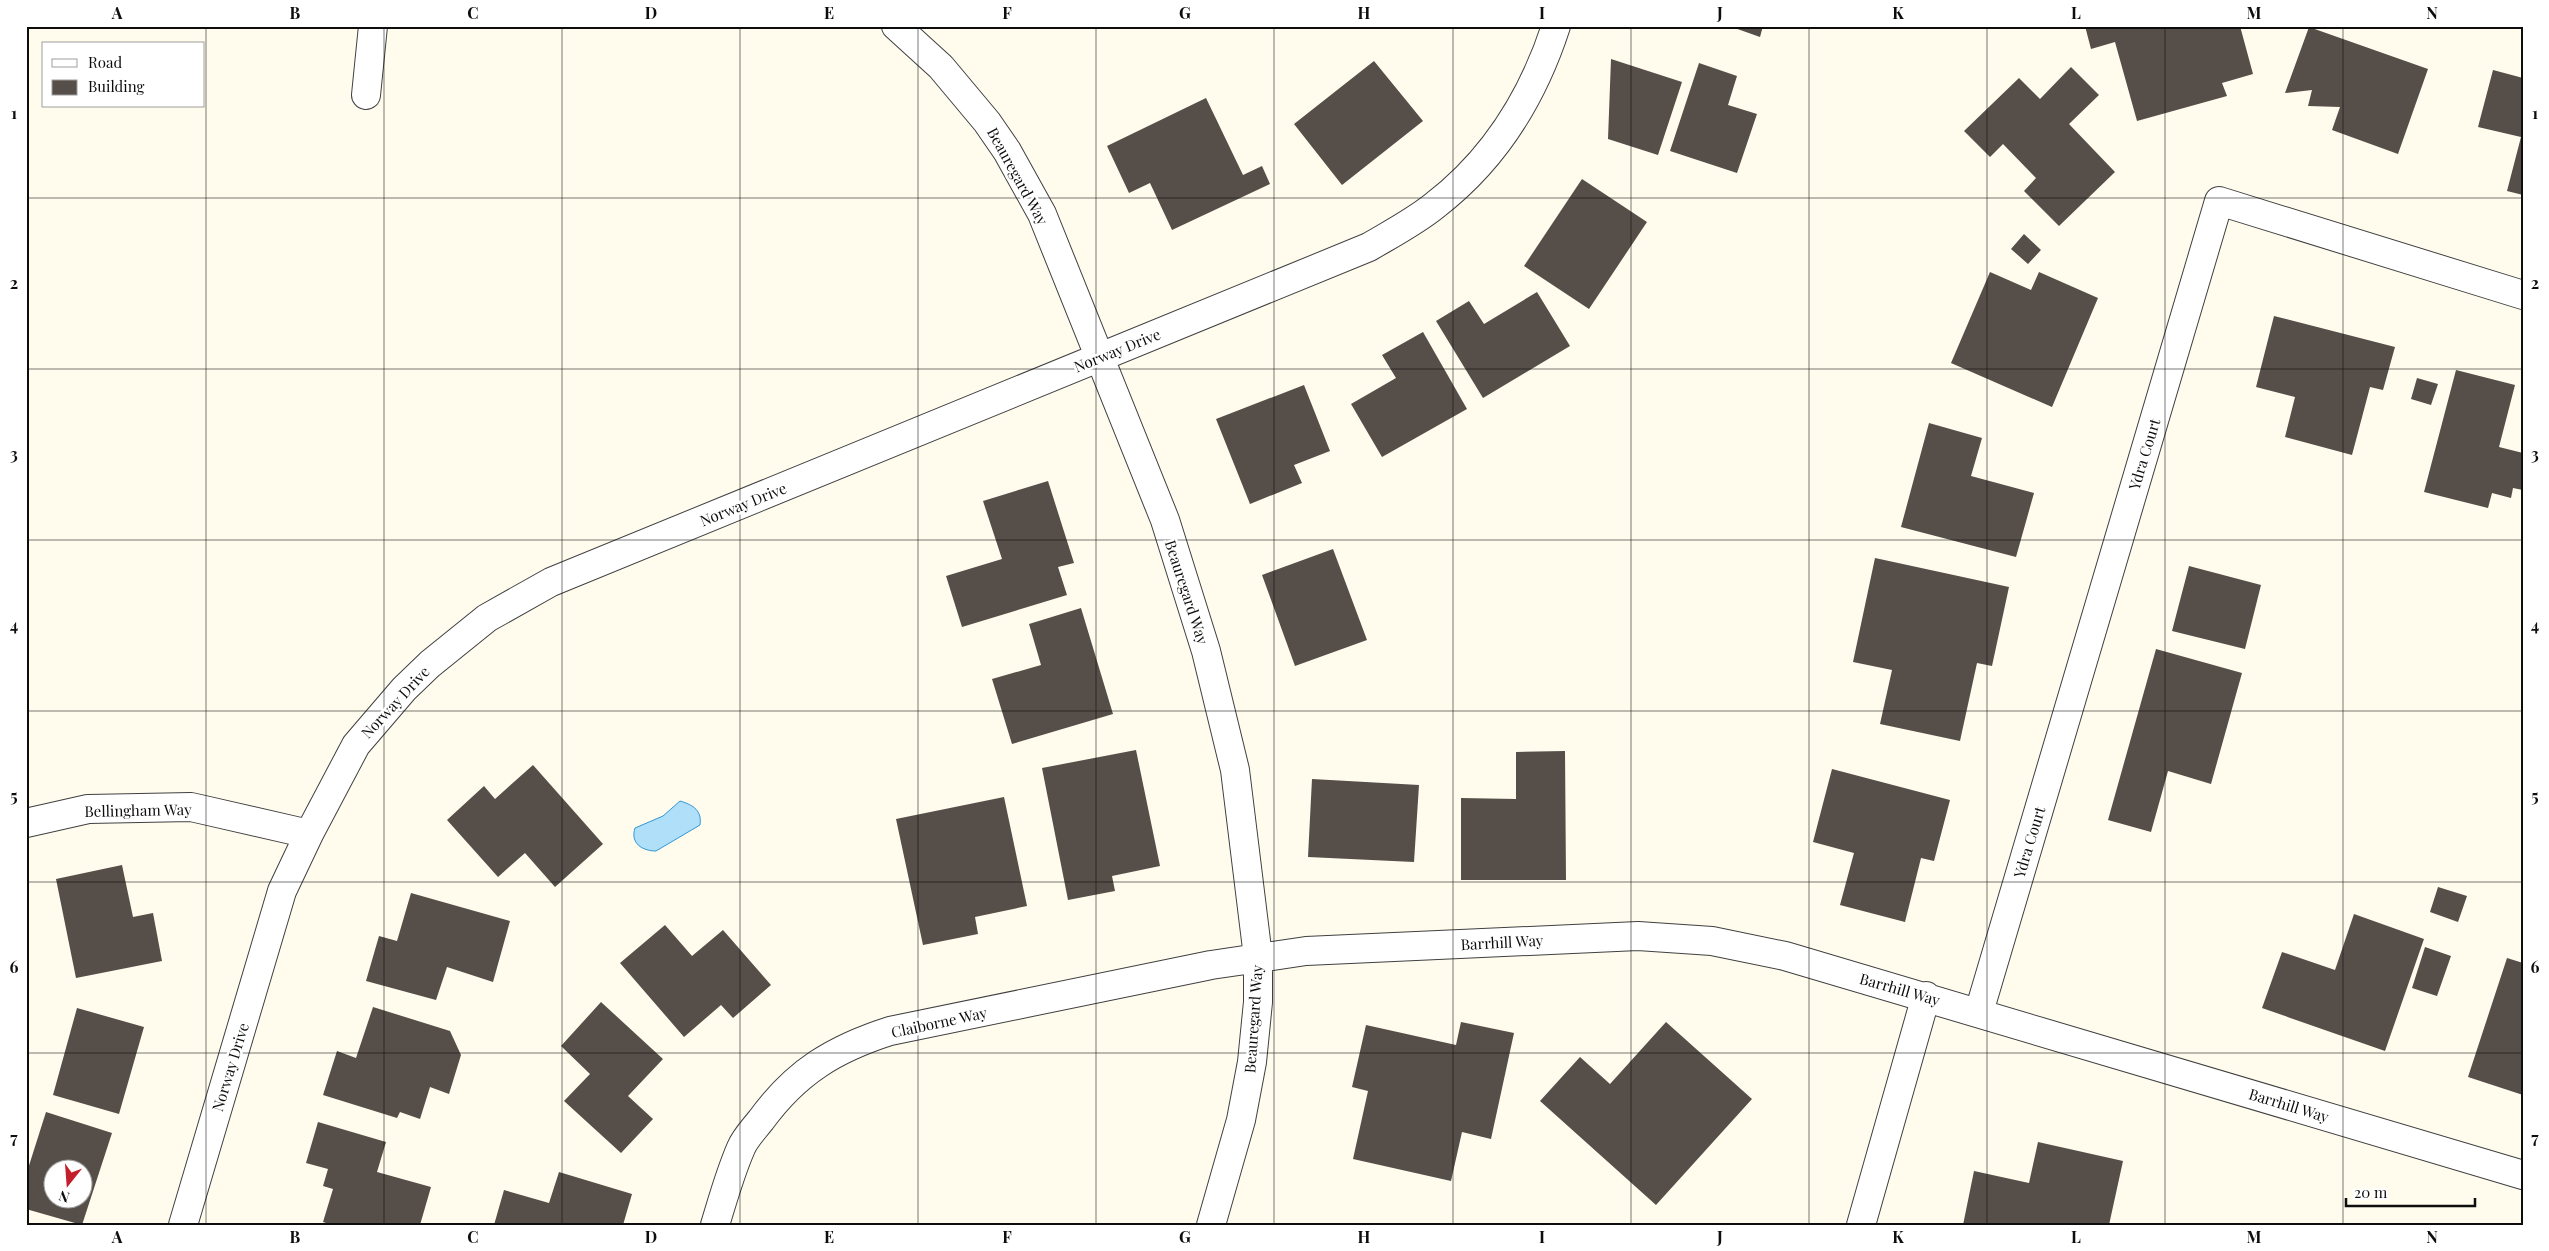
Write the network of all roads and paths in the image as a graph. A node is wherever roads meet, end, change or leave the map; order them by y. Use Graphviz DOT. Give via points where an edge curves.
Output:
graph roads {
  1 [pos="373,26"];
  2 [pos="896,26"];
  3 [pos="1556,26"];
  4 [pos="366,94"];
  5 [pos="2523,295"];
  6 [pos="1099,358"];
  7 [pos="26,822"];
  8 [pos="309,834"];
  9 [pos="1258,957"];
  10 [pos="1926,996"];
  11 [pos="1979,1012"];
  12 [pos="2523,1175"];
  13 [pos="183,1225"];
  14 [pos="715,1225"];
  15 [pos="1211,1225"];
  16 [pos="1861,1225"];
  1 -- 4 [label="street"];
  2 -- 6 [label="street, Beauregard Way" via="941,67 1008,151 1042,214"];
  3 -- 6 [label="street, Norway Drive" via="1530,92 1511,124 1468,175 1433,207 1369,248"];
  5 -- 11 [label="street, Ydra Court" via="2219,201"];
  6 -- 8 [label="street, Norway Drive" via="551,582 487,618 404,689 356,745"];
  6 -- 9 [label="street, Beauregard Way" via="1165,520 1206,651 1235,770"];
  7 -- 8 [label="street, Bellingham Way" via="88,809 191,808"];
  8 -- 13 [label="street, Norway Drive" via="282,891"];
  9 -- 10 [label="street, Barrhill Way" via="1306,951 1638,936 1712,942 1785,956"];
  9 -- 14 [label="street, Claiborne Way" via="890,1031 845,1048 804,1073 780,1095 742,1146"];
  9 -- 15 [label="street, Beauregard Way" via="1258,1002 1252,1062 1241,1120"];
  10 -- 11 [label="street, Barrhill Way"];
  10 -- 16 [label="street"];
  11 -- 12 [label="street, Barrhill Way"];
}
